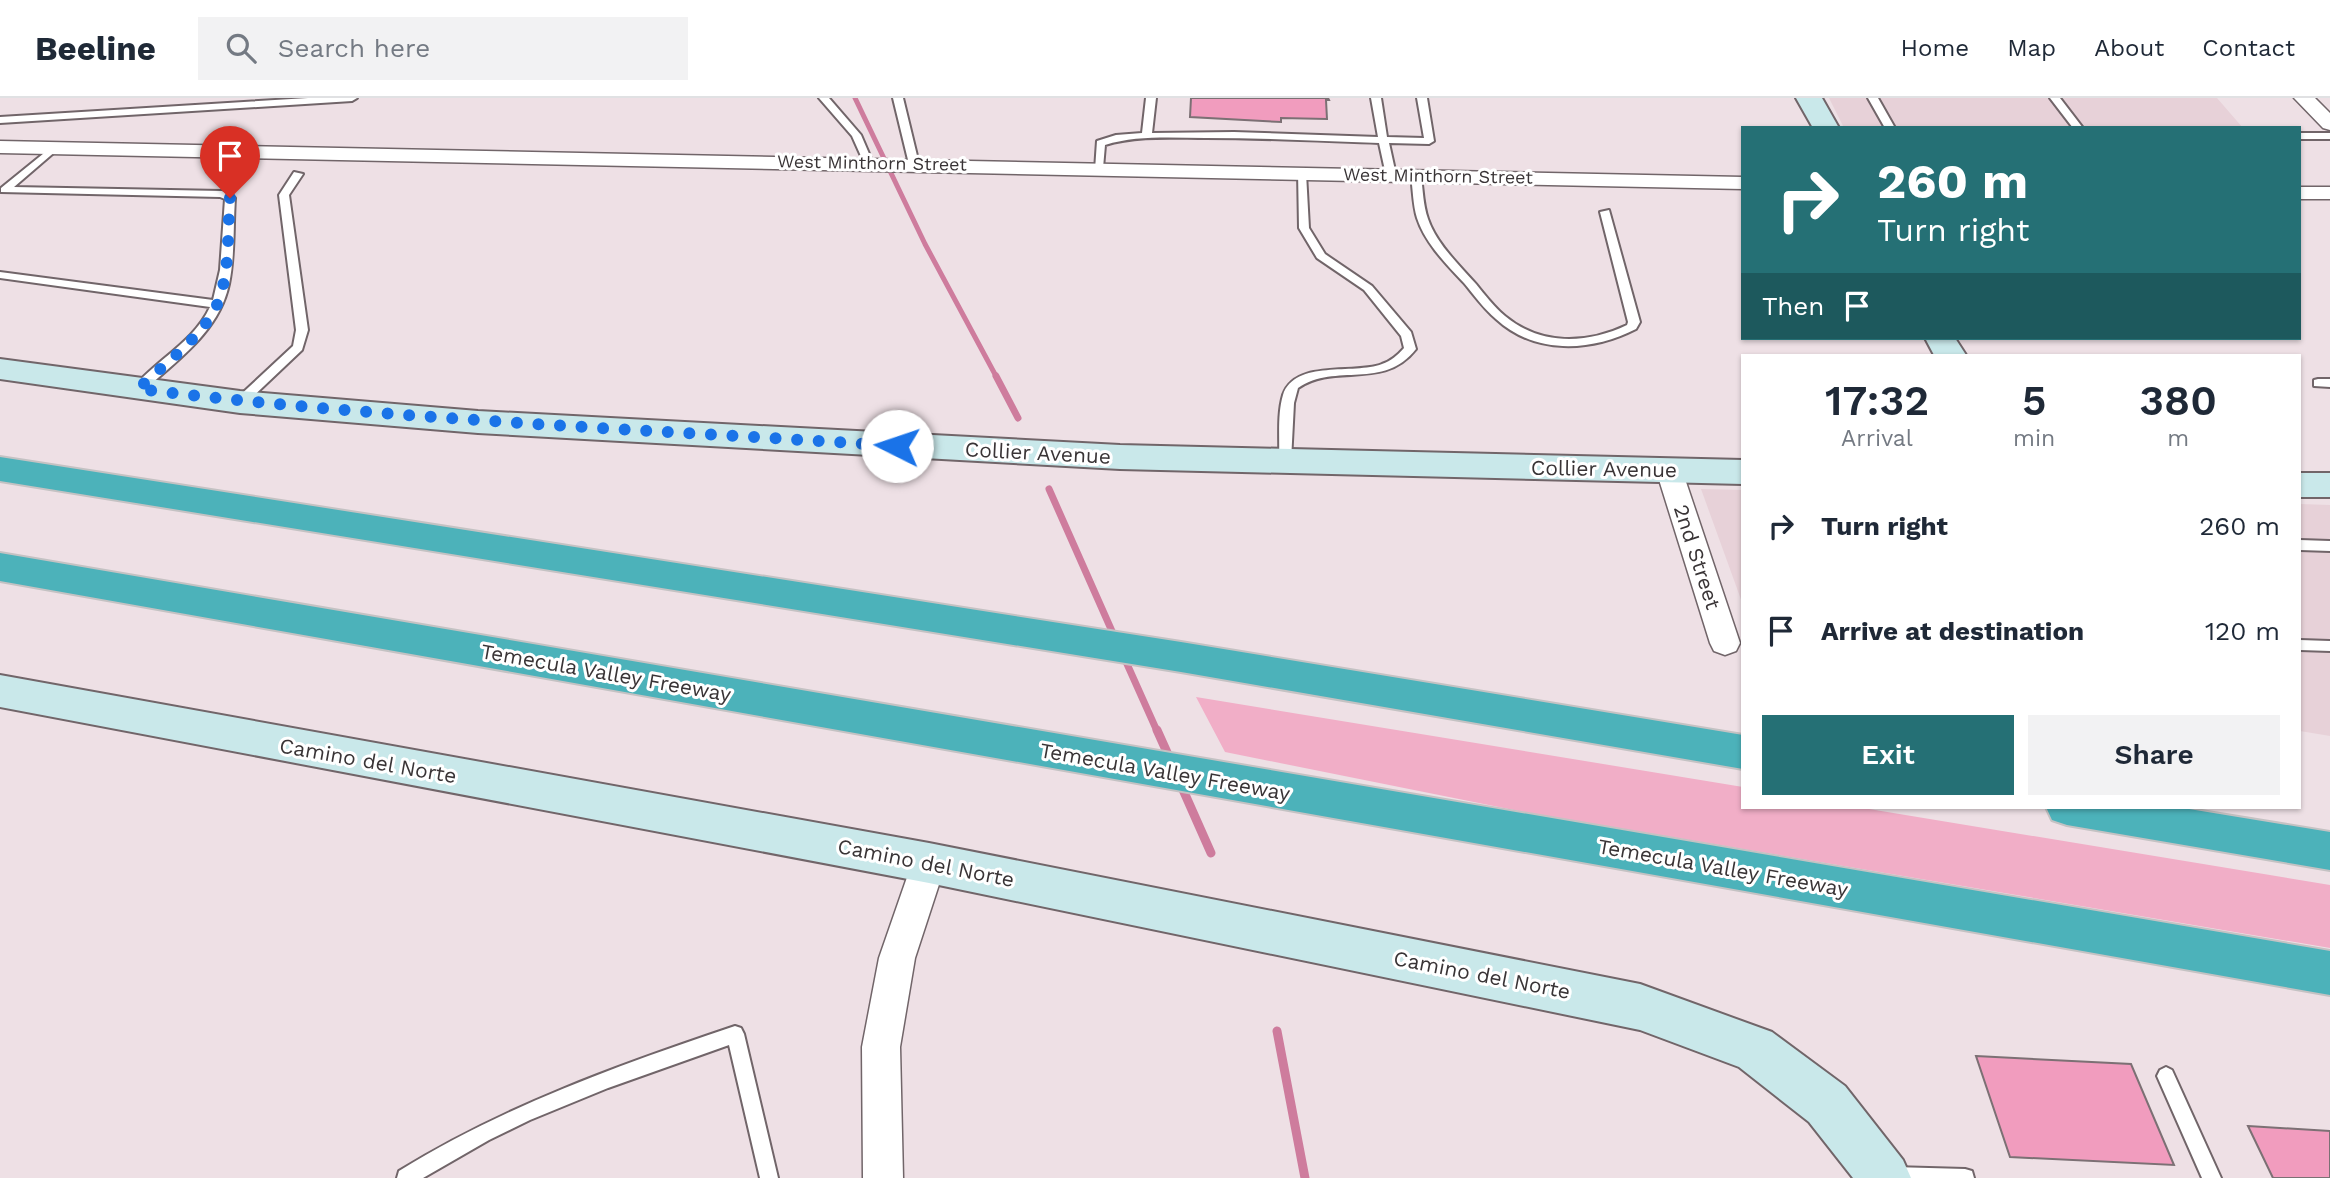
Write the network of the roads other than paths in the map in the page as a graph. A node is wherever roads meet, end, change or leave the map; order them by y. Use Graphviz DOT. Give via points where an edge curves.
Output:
graph roads {
  1 [pos="352,98"];
  2 [pos="824,98"];
  3 [pos="898,98"];
  4 [pos="1150,98"];
  5 [pos="1376,98"];
  6 [pos="1422,98"];
  7 [pos="1810,98"];
  8 [pos="1873,98"];
  9 [pos="2055,98"];
  10 [pos="2304,98"];
  11 [pos="0,120"];
  12 [pos="2330,124"];
  13 [pos="1825,126"];
  14 [pos="1889,126"];
  15 [pos="2076,126"];
  16 [pos="1147,134"];
  17 [pos="2301,136"];
  18 [pos="2330,136"];
  19 [pos="1383,140"];
  20 [pos="0,147"];
  21 [pos="54,148"];
  22 [pos="868,163"];
  23 [pos="922,164"];
  24 [pos="1098,168"];
  25 [pos="1301,173"];
  26 [pos="298,174"];
  27 [pos="1391,175"];
  28 [pos="1416,176"];
  29 [pos="1741,183"];
  30 [pos="5,190"];
  31 [pos="2301,193"];
  32 [pos="2330,193"];
  33 [pos="0,203"];
  34 [pos="1605,212"];
  35 [pos="0,275"];
  36 [pos="216,304"];
  37 [pos="0,369"];
  38 [pos="138,389"];
  39 [pos="240,402"];
  40 [pos="1285,461"];
  41 [pos="0,469"];
  42 [pos="1669,470"];
  43 [pos="1741,472"];
  44 [pos="2301,485"];
  45 [pos="2330,485"];
  46 [pos="2301,544"];
  47 [pos="2330,546"];
  48 [pos="0,567"];
  49 [pos="1725,643"];
  50 [pos="2301,645"];
  51 [pos="2330,646"];
  52 [pos="0,691"];
  53 [pos="1741,752"];
  54 [pos="2079,809"];
  55 [pos="2330,851"];
  56 [pos="929,863"];
  57 [pos="2330,973"];
  58 [pos="2166,1076"];
  59 [pos="1884,1177"];
  60 [pos="406,1178"];
  61 [pos="769,1178"];
  62 [pos="883,1178"];
  63 [pos="1965,1178"];
  64 [pos="2212,1178"];
  1 -- 11 [label="lane"];
  2 -- 22 [label="lane" via="856,135"];
  3 -- 23 [label="lane"];
  4 -- 16 [label="lane"];
  5 -- 19 [label="lane"];
  6 -- 19 [label="lane" via="1429,141"];
  7 -- 13 [label="main road"];
  8 -- 14 [label="lane"];
  9 -- 15 [label="lane"];
  10 -- 12 [label="street"];
  16 -- 19 [label="lane"];
  16 -- 24 [label="lane" via="1107,137 1100,143"];
  17 -- 18 [label="lane"];
  19 -- 27 [label="lane"];
  20 -- 21 [label="street, West Minthorn Street"];
  21 -- 22 [label="street, West Minthorn Street"];
  21 -- 30 [label="lane"];
  22 -- 23 [label="street, West Minthorn Street"];
  23 -- 24 [label="street, West Minthorn Street"];
  24 -- 25 [label="street, West Minthorn Street"];
  25 -- 27 [label="street, West Minthorn Street"];
  25 -- 40 [label="lane" via="1304,228 1321,256 1368,288 1407,335 1410,349 1381,369 1308,375 1297,382 1289,393"];
  26 -- 39 [label="lane" via="284,195 302,330 298,347"];
  27 -- 28 [label="street, West Minthorn Street"];
  28 -- 29 [label="street, West Minthorn Street"];
  28 -- 34 [label="lane" via="1423,221 1455,267 1518,331 1567,344 1589,342 1632,327 1634,322"];
  30 -- 33 [label="lane"];
  30 -- 36 [label="lane" via="226,195 230,198 223,281"];
  31 -- 32 [label="street"];
  35 -- 36 [label="lane"];
  36 -- 38 [label="lane" via="204,326"];
  37 -- 38 [label="main road, Collier Avenue"];
  38 -- 39 [label="main road, Collier Avenue"];
  39 -- 40 [label="main road, Collier Avenue" via="478,422 910,447"];
  40 -- 42 [label="main road, Collier Avenue"];
  41 -- 53 [label="highway" via="1181,657"];
  42 -- 43 [label="main road, Collier Avenue"];
  42 -- 49 [label="street, 2nd Street"];
  44 -- 45 [label="main road"];
  46 -- 47 [label="lane"];
  48 -- 57 [label="highway, Temecula Valley Freeway"];
  50 -- 51 [label="lane"];
  52 -- 56 [label="main road, Camino del Norte"];
  54 -- 55 [label="highway"];
  56 -- 59 [label="main road, Camino del Norte" via="1640,1007 1755,1049 1827,1104"];
  56 -- 62 [label="street" via="897,958 881,1047"];
  58 -- 64 [label="lane"];
  59 -- 63 [label="lane"];
  60 -- 61 [label="lane" via="442,1154 607,1078 735,1034"];
}
